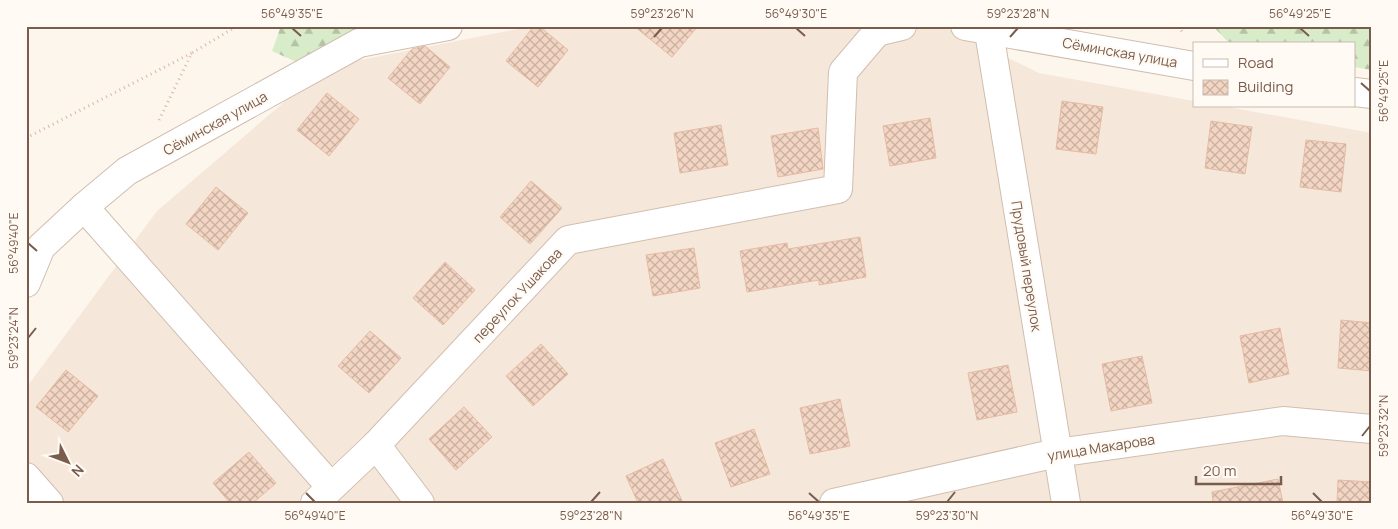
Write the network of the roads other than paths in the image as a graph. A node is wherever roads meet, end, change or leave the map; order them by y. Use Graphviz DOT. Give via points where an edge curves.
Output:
graph roads {
  1 [pos="448,26"];
  2 [pos="902,26"];
  3 [pos="981,27"];
  4 [pos="1193,66"];
  5 [pos="1356,92"];
  6 [pos="1372,94"];
  7 [pos="84,207"];
  8 [pos="26,283"];
  9 [pos="1372,429"];
  10 [pos="376,445"];
  11 [pos="1057,453"];
  12 [pos="26,477"];
  13 [pos="323,495"];
  14 [pos="49,503"];
  15 [pos="420,503"];
  16 [pos="834,503"];
  17 [pos="1066,503"];
  1 -- 7 [label="lane, Сёминская улица" via="359,43 127,171"];
  2 -- 10 [label="lane, переулок Ушакова" via="877,32 843,72 838,189 568,240"];
  3 -- 4 [label="lane, Сёминская улица"];
  3 -- 11 [label="lane, Прудовый переулок"];
  5 -- 6 [label="lane"];
  7 -- 8 [label="lane, Сёминская улица" via="41,247"];
  7 -- 13 [label="lane"];
  9 -- 11 [label="lane, улица Макарова" via="1283,421"];
  10 -- 13 [label="lane, переулок Ушакова"];
  10 -- 15 [label="lane"];
  11 -- 16 [label="lane, улица Макарова"];
  11 -- 17 [label="lane, Прудовый переулок"];
  12 -- 14 [label="lane"];
}
